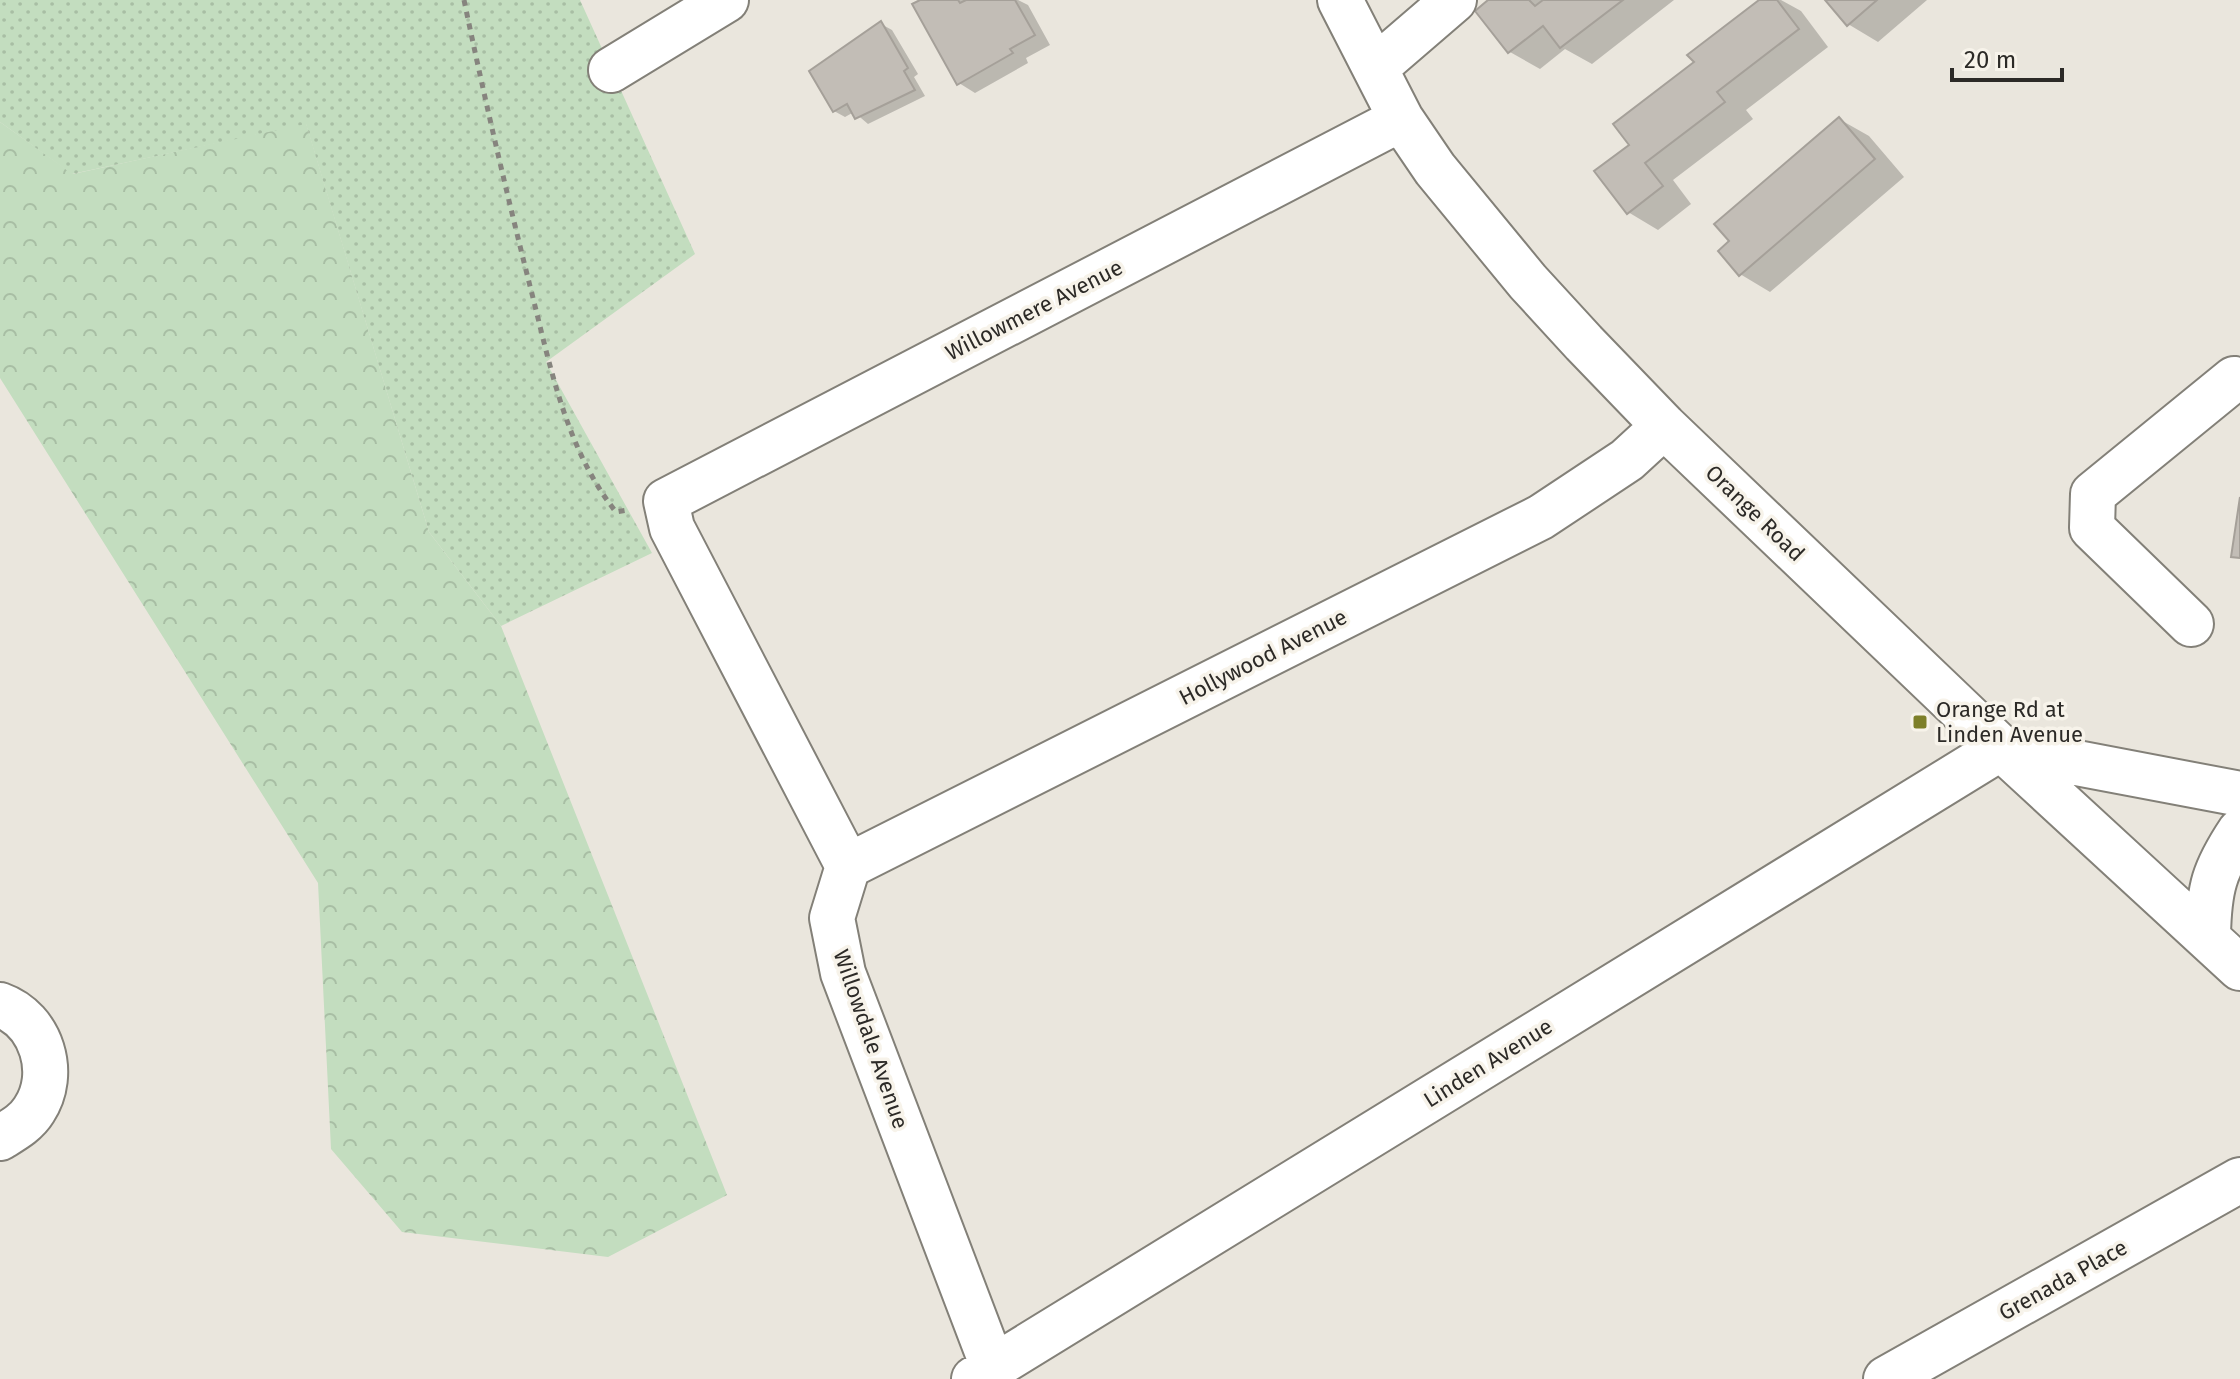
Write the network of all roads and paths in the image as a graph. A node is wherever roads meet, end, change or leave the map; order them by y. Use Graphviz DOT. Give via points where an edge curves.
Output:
graph roads {
  1 [pos="464,0"];
  2 [pos="726,0"];
  3 [pos="1340,0"];
  4 [pos="1454,0"];
  5 [pos="1375,68"];
  6 [pos="611,70"];
  7 [pos="1401,119"];
  8 [pos="2234,379"];
  9 [pos="1664,426"];
  10 [pos="666,501"];
  11 [pos="2191,624"];
  12 [pos="2001,748"];
  13 [pos="2240,794"];
  14 [pos="2240,831"];
  15 [pos="848,866"];
  16 [pos="2208,935"];
  17 [pos="2240,968"];
  18 [pos="0,1005"];
  19 [pos="0,1138"];
  20 [pos="2240,1180"];
  21 [pos="983,1375"];
  22 [pos="1886,1379"];
  1 -- 10 [label="path" via="491,133 560,405 594,484 616,512"];
  2 -- 6 [label="street"];
  3 -- 5 [label="street, Orange Road"];
  4 -- 5 [label="street"];
  5 -- 7 [label="street, Orange Road"];
  7 -- 9 [label="street, Orange Road" via="1475,220"];
  7 -- 10 [label="street, Willowmere Avenue"];
  8 -- 11 [label="street" via="2093,494 2092,528"];
  9 -- 12 [label="street, Orange Road"];
  9 -- 15 [label="street, Hollywood Avenue" via="1617,468 1541,517"];
  10 -- 15 [label="street" via="672,528"];
  12 -- 13 [label="street"];
  12 -- 16 [label="street, Orange Road"];
  12 -- 21 [label="street, Linden Avenue"];
  14 -- 16 [label="street" via="2219,862 2209,892"];
  15 -- 21 [label="street, Willowdale Avenue" via="832,918 843,973"];
  16 -- 17 [label="street, Orange Road"];
  18 -- 19 [label="street" via="32,1028 46,1069 34,1111"];
  20 -- 22 [label="street, Grenada Place"];
}
